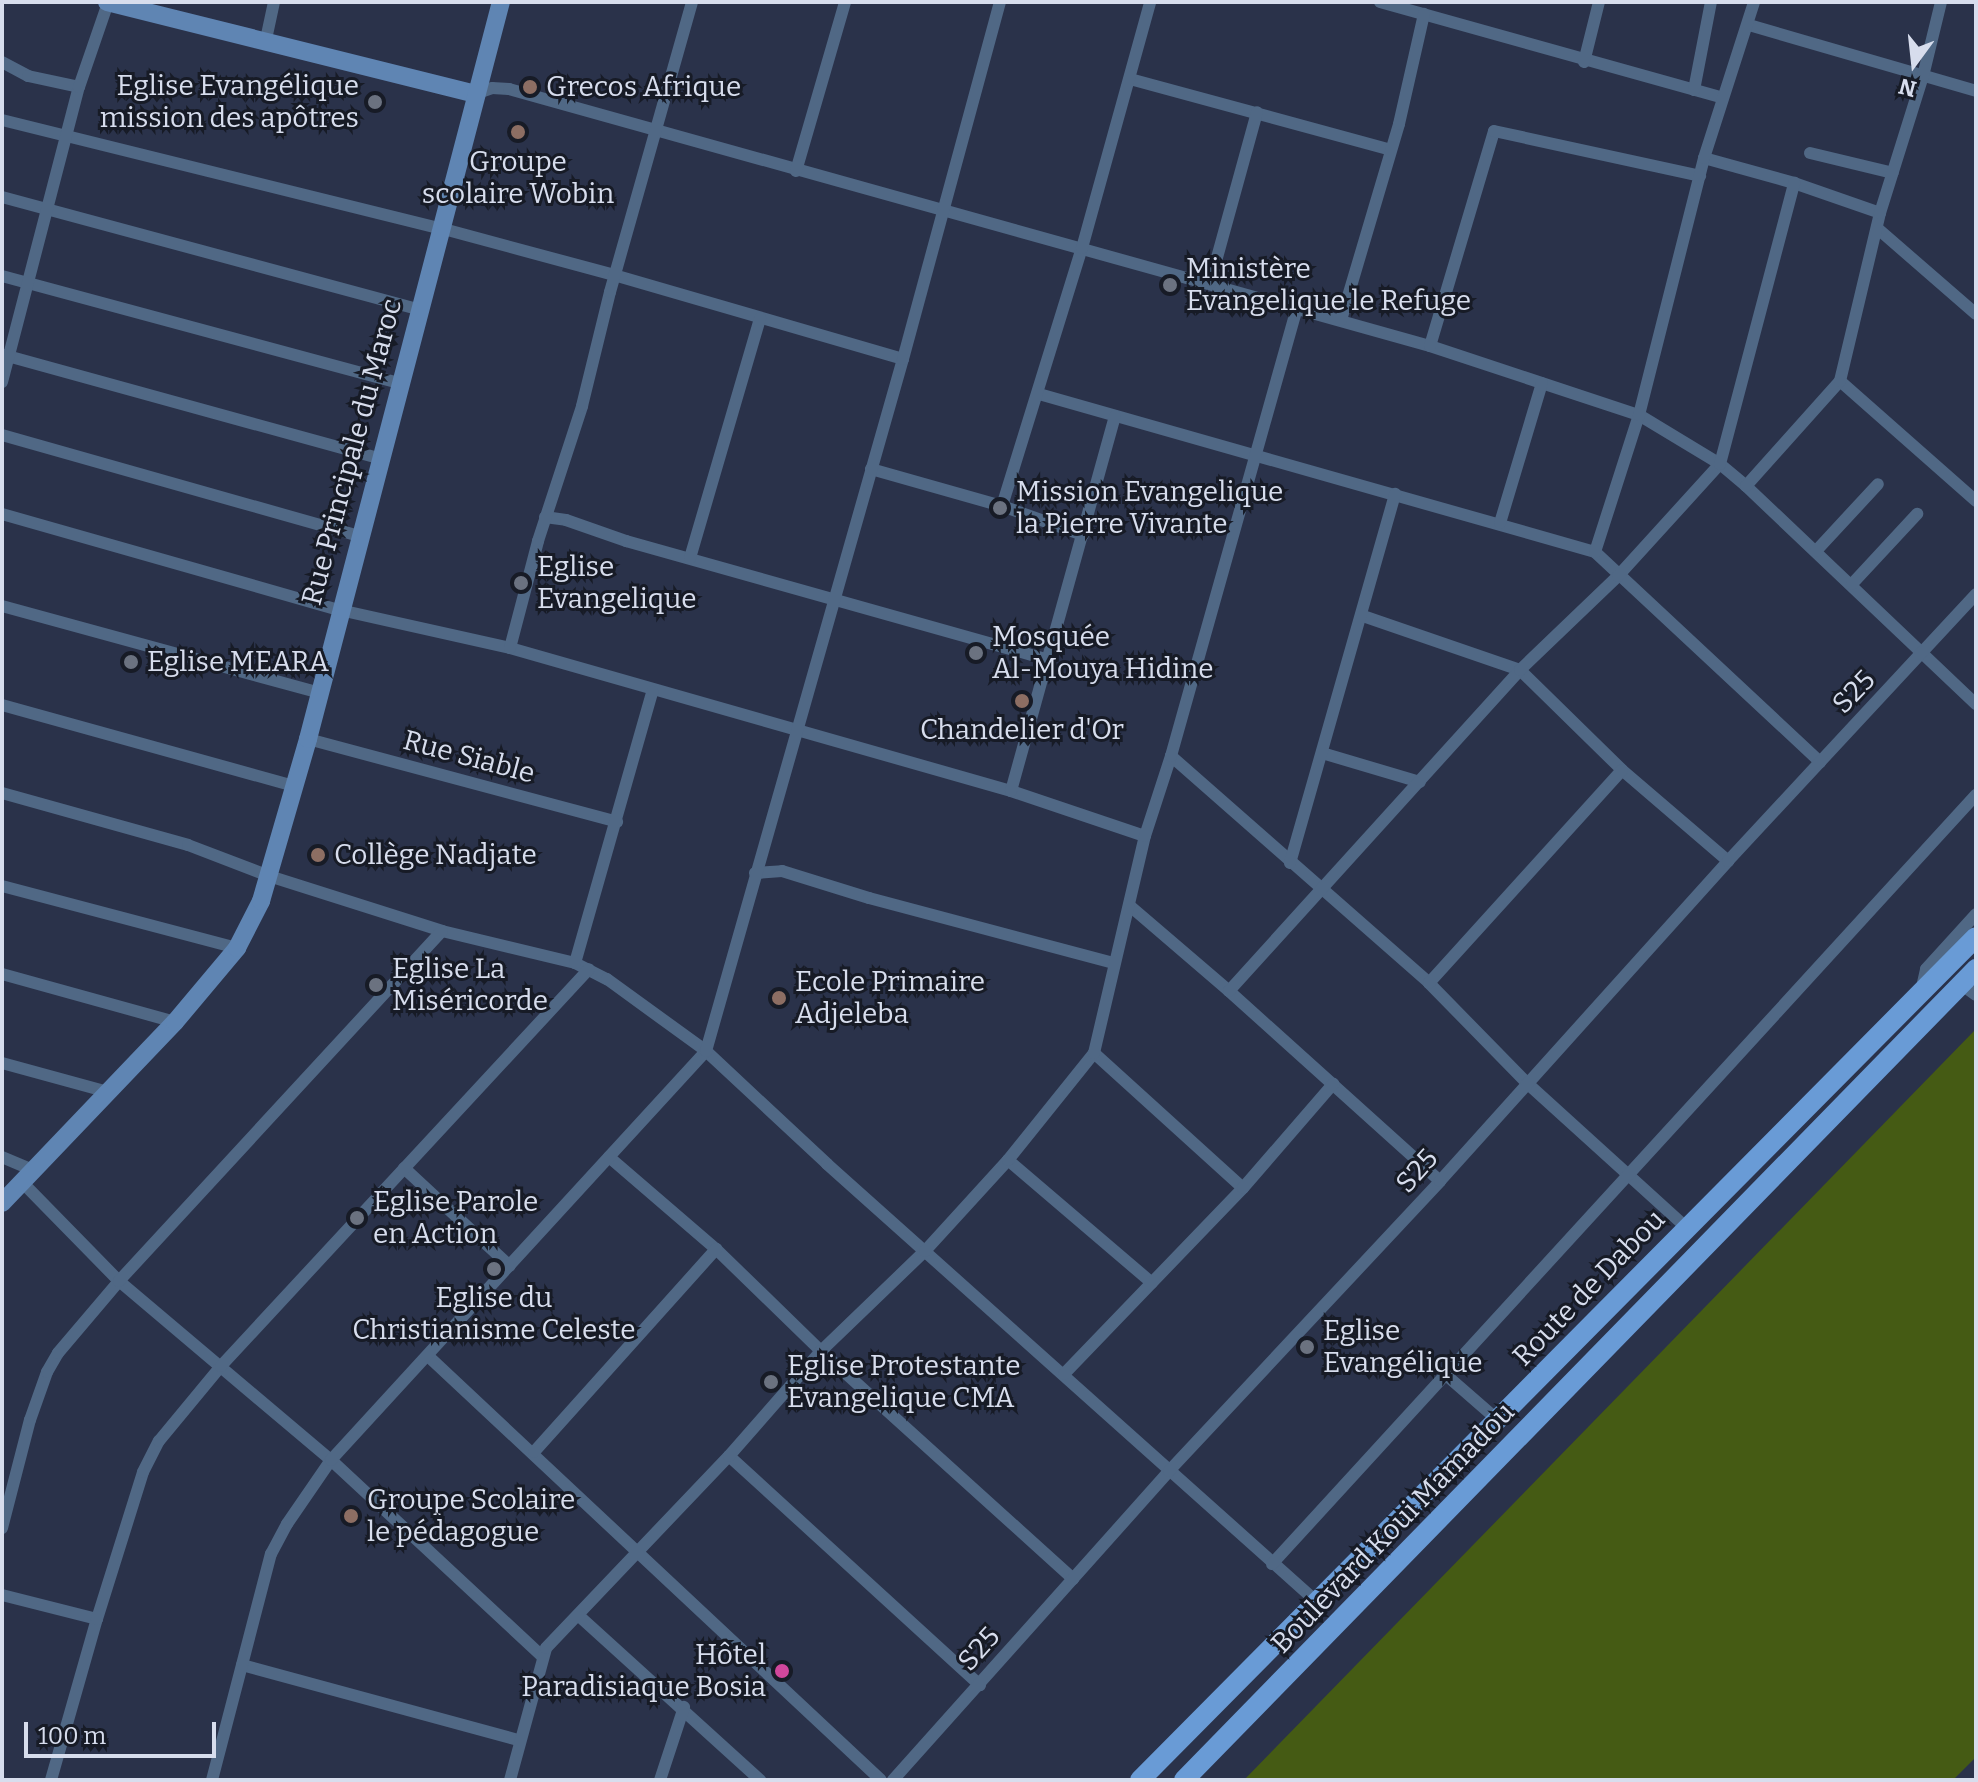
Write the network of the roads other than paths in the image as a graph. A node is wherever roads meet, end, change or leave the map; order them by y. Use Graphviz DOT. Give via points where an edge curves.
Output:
graph roads {
  1 [pos="274,2"];
  2 [pos="501,2"];
  3 [pos="692,2"];
  4 [pos="845,2"];
  5 [pos="1000,2"];
  6 [pos="1150,2"];
  7 [pos="1380,2"];
  8 [pos="1599,2"];
  9 [pos="1711,2"];
  10 [pos="1754,2"];
  11 [pos="1941,2"];
  12 [pos="108,3"];
  13 [pos="1424,14"];
  14 [pos="1749,25"];
  15 [pos="265,44"];
  16 [pos="2,62"];
  17 [pos="1584,62"];
  18 [pos="1923,76"];
  19 [pos="1130,79"];
  20 [pos="79,87"];
  21 [pos="1694,90"];
  22 [pos="1976,91"];
  23 [pos="475,94"];
  24 [pos="1723,98"];
  25 [pos="1257,112"];
  26 [pos="2,120"];
  27 [pos="656,132"];
  28 [pos="67,138"];
  29 [pos="1388,149"];
  30 [pos="1810,153"];
  31 [pos="1704,158"];
  32 [pos="796,171"];
  33 [pos="1893,173"];
  34 [pos="1700,176"];
  35 [pos="1794,183"];
  36 [pos="2,197"];
  37 [pos="46,209"];
  38 [pos="943,210"];
  39 [pos="1880,213"];
  40 [pos="440,228"];
  41 [pos="1877,228"];
  42 [pos="1082,248"];
  43 [pos="614,275"];
  44 [pos="2,276"];
  45 [pos="26,283"];
  46 [pos="1210,283"];
  47 [pos="418,309"];
  48 [pos="1297,309"];
  49 [pos="1976,314"];
  50 [pos="760,318"];
  51 [pos="1341,320"];
  52 [pos="1430,346"];
  53 [pos="5,356"];
  54 [pos="903,359"];
  55 [pos="1840,381"];
  56 [pos="2,382"];
  57 [pos="399,383"];
  58 [pos="1542,383"];
  59 [pos="1039,394"];
  60 [pos="1639,415"];
  61 [pos="1115,416"];
  62 [pos="2,435"];
  63 [pos="1253,456"];
  64 [pos="379,458"];
  65 [pos="1720,464"];
  66 [pos="871,469"];
  67 [pos="1878,484"];
  68 [pos="1746,486"];
  69 [pos="1395,494"];
  70 [pos="1976,501"];
  71 [pos="1002,506"];
  72 [pos="2,514"];
  73 [pos="1917,514"];
  74 [pos="545,517"];
  75 [pos="1500,523"];
  76 [pos="1083,535"];
  77 [pos="360,536"];
  78 [pos="1816,551"];
  79 [pos="1595,552"];
  80 [pos="690,558"];
  81 [pos="1618,576"];
  82 [pos="1852,584"];
  83 [pos="1976,594"];
  84 [pos="834,599"];
  85 [pos="2,606"];
  86 [pos="340,610"];
  87 [pos="1363,616"];
  88 [pos="510,648"];
  89 [pos="1925,652"];
  90 [pos="1045,659"];
  91 [pos="1520,670"];
  92 [pos="652,692"];
  93 [pos="319,693"];
  94 [pos="1976,704"];
  95 [pos="2,705"];
  96 [pos="795,732"];
  97 [pos="308,739"];
  98 [pos="1322,753"];
  99 [pos="1171,756"];
  100 [pos="1820,762"];
  101 [pos="1622,770"];
  102 [pos="1420,782"];
  103 [pos="294,786"];
  104 [pos="1011,791"];
  105 [pos="2,793"];
  106 [pos="1976,795"];
  107 [pos="617,822"];
  108 [pos="1145,836"];
  109 [pos="1728,861"];
  110 [pos="1290,863"];
  111 [pos="755,873"];
  112 [pos="269,876"];
  113 [pos="2,886"];
  114 [pos="1323,890"];
  115 [pos="1130,906"];
  116 [pos="1976,914"];
  117 [pos="442,931"];
  118 [pos="1976,937"];
  119 [pos="237,948"];
  120 [pos="575,963"];
  121 [pos="1114,963"];
  122 [pos="589,969"];
  123 [pos="2,974"];
  124 [pos="1429,983"];
  125 [pos="1971,983"];
  126 [pos="1229,991"];
  127 [pos="1920,994"];
  128 [pos="175,1022"];
  129 [pos="706,1051"];
  130 [pos="1094,1053"];
  131 [pos="2,1063"];
  132 [pos="1527,1083"];
  133 [pos="1333,1084"];
  134 [pos="108,1092"];
  135 [pos="2,1157"];
  136 [pos="609,1157"];
  137 [pos="1008,1160"];
  138 [pos="404,1168"];
  139 [pos="1628,1174"];
  140 [pos="27,1176"];
  141 [pos="1440,1181"];
  142 [pos="1243,1188"];
  143 [pos="2,1203"];
  144 [pos="1687,1228"];
  145 [pos="716,1249"];
  146 [pos="925,1251"];
  147 [pos="510,1266"];
  148 [pos="119,1281"];
  149 [pos="1152,1283"];
  150 [pos="821,1351"];
  151 [pos="428,1356"];
  152 [pos="221,1366"];
  153 [pos="1064,1374"];
  154 [pos="1446,1375"];
  155 [pos="1499,1421"];
  156 [pos="534,1452"];
  157 [pos="729,1456"];
  158 [pos="331,1460"];
  159 [pos="1169,1471"];
  160 [pos="2,1528"];
  161 [pos="636,1555"];
  162 [pos="1272,1564"];
  163 [pos="1073,1579"];
  164 [pos="2,1595"];
  165 [pos="1316,1601"];
  166 [pos="578,1615"];
  167 [pos="97,1619"];
  168 [pos="542,1656"];
  169 [pos="242,1665"];
  170 [pos="980,1685"];
  171 [pos="684,1707"];
  172 [pos="518,1740"];
  173 [pos="51,1780"];
  174 [pos="212,1780"];
  175 [pos="510,1780"];
  176 [pos="660,1780"];
  177 [pos="760,1780"];
  178 [pos="881,1780"];
  179 [pos="893,1780"];
  180 [pos="1140,1780"];
  181 [pos="1184,1780"];
  1 -- 15 [label="street"];
  2 -- 23 [label="street, Rue Principale du Maroc"];
  3 -- 27 [label="street"];
  4 -- 32 [label="street"];
  5 -- 38 [label="street"];
  6 -- 19 [label="street"];
  7 -- 13 [label="street"];
  8 -- 17 [label="street"];
  9 -- 21 [label="street"];
  10 -- 14 [label="street"];
  11 -- 18 [label="street"];
  12 -- 15 [label="street"];
  12 -- 20 [label="street"];
  13 -- 17 [label="street"];
  13 -- 29 [label="street" via="1399,124"];
  14 -- 18 [label="street"];
  14 -- 24 [label="street"];
  15 -- 23 [label="street"];
  16 -- 20 [label="street" via="28,76"];
  17 -- 21 [label="street"];
  18 -- 22 [label="street"];
  18 -- 33 [label="street"];
  19 -- 25 [label="street"];
  19 -- 42 [label="street"];
  20 -- 28 [label="street"];
  21 -- 24 [label="street"];
  23 -- 27 [label="street" via="500,87"];
  23 -- 40 [label="street, Rue Principale du Maroc"];
  24 -- 31 [label="street"];
  25 -- 29 [label="street"];
  25 -- 46 [label="street"];
  26 -- 28 [label="street"];
  27 -- 32 [label="street"];
  27 -- 43 [label="street"];
  28 -- 37 [label="street"];
  28 -- 40 [label="street"];
  29 -- 51 [label="street"];
  30 -- 33 [label="street"];
  31 -- 34 [label="street"];
  31 -- 35 [label="street"];
  32 -- 38 [label="street"];
  33 -- 39 [label="street"];
  34 -- 52 [label="street" via="1494,131"];
  34 -- 60 [label="street"];
  35 -- 39 [label="street"];
  35 -- 65 [label="street"];
  36 -- 37 [label="street"];
  37 -- 45 [label="street"];
  37 -- 47 [label="street"];
  38 -- 42 [label="street"];
  38 -- 54 [label="street"];
  39 -- 41 [label="street"];
  40 -- 43 [label="street"];
  40 -- 47 [label="street, Rue Principale du Maroc"];
  41 -- 49 [label="street"];
  41 -- 55 [label="street"];
  42 -- 46 [label="street"];
  42 -- 59 [label="street"];
  43 -- 50 [label="street"];
  43 -- 74 [label="street" via="575,429"];
  44 -- 45 [label="street"];
  45 -- 53 [label="street"];
  45 -- 57 [label="street"];
  46 -- 48 [label="street"];
  47 -- 57 [label="street, Rue Principale du Maroc"];
  48 -- 51 [label="street"];
  48 -- 63 [label="street"];
  50 -- 54 [label="street"];
  50 -- 80 [label="street"];
  51 -- 52 [label="street"];
  52 -- 58 [label="street"];
  53 -- 56 [label="street"];
  53 -- 64 [label="street"];
  54 -- 66 [label="street"];
  55 -- 68 [label="street"];
  55 -- 70 [label="street"];
  57 -- 64 [label="street, Rue Principale du Maroc"];
  58 -- 60 [label="street"];
  58 -- 75 [label="street"];
  59 -- 61 [label="street"];
  59 -- 71 [label="street"];
  60 -- 65 [label="street"];
  60 -- 79 [label="street"];
  61 -- 63 [label="street"];
  61 -- 76 [label="street"];
  62 -- 77 [label="street"];
  63 -- 69 [label="street"];
  63 -- 99 [label="street"];
  64 -- 77 [label="street, Rue Principale du Maroc"];
  65 -- 68 [label="street"];
  65 -- 81 [label="street"];
  66 -- 71 [label="street"];
  66 -- 84 [label="street"];
  67 -- 78 [label="street"];
  68 -- 78 [label="street"];
  69 -- 75 [label="street"];
  69 -- 87 [label="street"];
  71 -- 76 [label="street"];
  72 -- 86 [label="street"];
  73 -- 82 [label="street"];
  74 -- 80 [label="street"];
  74 -- 88 [label="street"];
  75 -- 79 [label="street"];
  76 -- 90 [label="street"];
  77 -- 86 [label="street, Rue Principale du Maroc"];
  78 -- 82 [label="street"];
  79 -- 81 [label="street"];
  80 -- 84 [label="street"];
  81 -- 91 [label="street"];
  81 -- 100 [label="street"];
  82 -- 89 [label="street"];
  83 -- 89 [label="street, S25"];
  84 -- 90 [label="street"];
  84 -- 96 [label="street"];
  85 -- 93 [label="street"];
  86 -- 88 [label="street"];
  86 -- 93 [label="street, Rue Principale du Maroc"];
  87 -- 91 [label="street"];
  87 -- 98 [label="street"];
  88 -- 92 [label="street"];
  89 -- 94 [label="street"];
  89 -- 100 [label="street, S25"];
  90 -- 104 [label="street"];
  91 -- 101 [label="street"];
  91 -- 102 [label="street"];
  92 -- 96 [label="street"];
  92 -- 107 [label="street"];
  93 -- 97 [label="street, Rue Principale du Maroc"];
  95 -- 103 [label="street"];
  96 -- 104 [label="street"];
  96 -- 111 [label="street"];
  97 -- 103 [label="street, Rue Principale du Maroc"];
  97 -- 107 [label="street, Rue Siable"];
  98 -- 102 [label="street"];
  98 -- 110 [label="street"];
  99 -- 108 [label="street"];
  99 -- 110 [label="street"];
  100 -- 109 [label="street, S25"];
  101 -- 109 [label="street"];
  101 -- 124 [label="street"];
  102 -- 114 [label="street"];
  103 -- 112 [label="street, Rue Principale du Maroc"];
  104 -- 108 [label="street"];
  105 -- 112 [label="street" via="188,845"];
  106 -- 139 [label="street"];
  107 -- 120 [label="street"];
  108 -- 115 [label="street"];
  109 -- 132 [label="street, S25"];
  110 -- 114 [label="street"];
  111 -- 121 [label="street" via="782,871"];
  111 -- 129 [label="street"];
  112 -- 117 [label="street"];
  112 -- 119 [label="street, Rue Principale du Maroc"];
  113 -- 119 [label="street"];
  114 -- 124 [label="street"];
  114 -- 126 [label="street"];
  115 -- 121 [label="street"];
  115 -- 126 [label="street"];
  116 -- 127 [label="street" via="1926,969"];
  117 -- 120 [label="street"];
  117 -- 148 [label="street"];
  118 -- 127 [label="main road, Route de Dabou"];
  119 -- 128 [label="street, Rue Principale du Maroc"];
  120 -- 122 [label="street"];
  121 -- 130 [label="street"];
  122 -- 129 [label="street"];
  122 -- 138 [label="street"];
  123 -- 128 [label="street"];
  124 -- 132 [label="street"];
  125 -- 181 [label="main road, Boulevard Koui Mamadou"];
  126 -- 133 [label="street"];
  127 -- 144 [label="main road, Route de Dabou"];
  128 -- 134 [label="street, Rue Principale du Maroc"];
  129 -- 136 [label="street"];
  129 -- 146 [label="street"];
  130 -- 137 [label="street"];
  130 -- 142 [label="street"];
  131 -- 134 [label="street"];
  132 -- 139 [label="street"];
  132 -- 141 [label="street, S25"];
  133 -- 141 [label="street"];
  133 -- 142 [label="street"];
  134 -- 140 [label="street, Rue Principale du Maroc"];
  135 -- 140 [label="street"];
  136 -- 145 [label="street"];
  136 -- 147 [label="street"];
  137 -- 146 [label="street"];
  137 -- 149 [label="street"];
  138 -- 147 [label="street"];
  138 -- 152 [label="street"];
  139 -- 144 [label="street"];
  139 -- 154 [label="street"];
  140 -- 143 [label="street, Rue Principale du Maroc"];
  140 -- 148 [label="street"];
  141 -- 159 [label="street, S25"];
  142 -- 149 [label="street"];
  144 -- 155 [label="main road, Route de Dabou"];
  145 -- 150 [label="street"];
  145 -- 156 [label="street"];
  146 -- 150 [label="street"];
  146 -- 153 [label="street"];
  147 -- 151 [label="street"];
  148 -- 152 [label="street"];
  148 -- 160 [label="street" via="47,1372"];
  149 -- 153 [label="street"];
  150 -- 157 [label="street"];
  150 -- 163 [label="street"];
  151 -- 156 [label="street"];
  151 -- 158 [label="street"];
  152 -- 158 [label="street"];
  152 -- 167 [label="street" via="148,1462"];
  153 -- 159 [label="street"];
  154 -- 155 [label="street"];
  154 -- 162 [label="street"];
  155 -- 165 [label="main road, Route de Dabou"];
  156 -- 161 [label="street"];
  157 -- 161 [label="street"];
  157 -- 170 [label="street"];
  158 -- 168 [label="street"];
  158 -- 169 [label="street" via="271,1554"];
  159 -- 162 [label="street"];
  159 -- 163 [label="street, S25"];
  161 -- 166 [label="street"];
  161 -- 178 [label="street"];
  162 -- 165 [label="street"];
  163 -- 170 [label="street, S25"];
  164 -- 167 [label="street"];
  165 -- 180 [label="main road, Route de Dabou"];
  166 -- 168 [label="street"];
  166 -- 171 [label="street"];
  167 -- 173 [label="street"];
  168 -- 172 [label="street"];
  169 -- 172 [label="street"];
  169 -- 174 [label="street"];
  170 -- 179 [label="street, S25"];
  171 -- 176 [label="street"];
  171 -- 177 [label="street"];
  172 -- 175 [label="street"];
}
